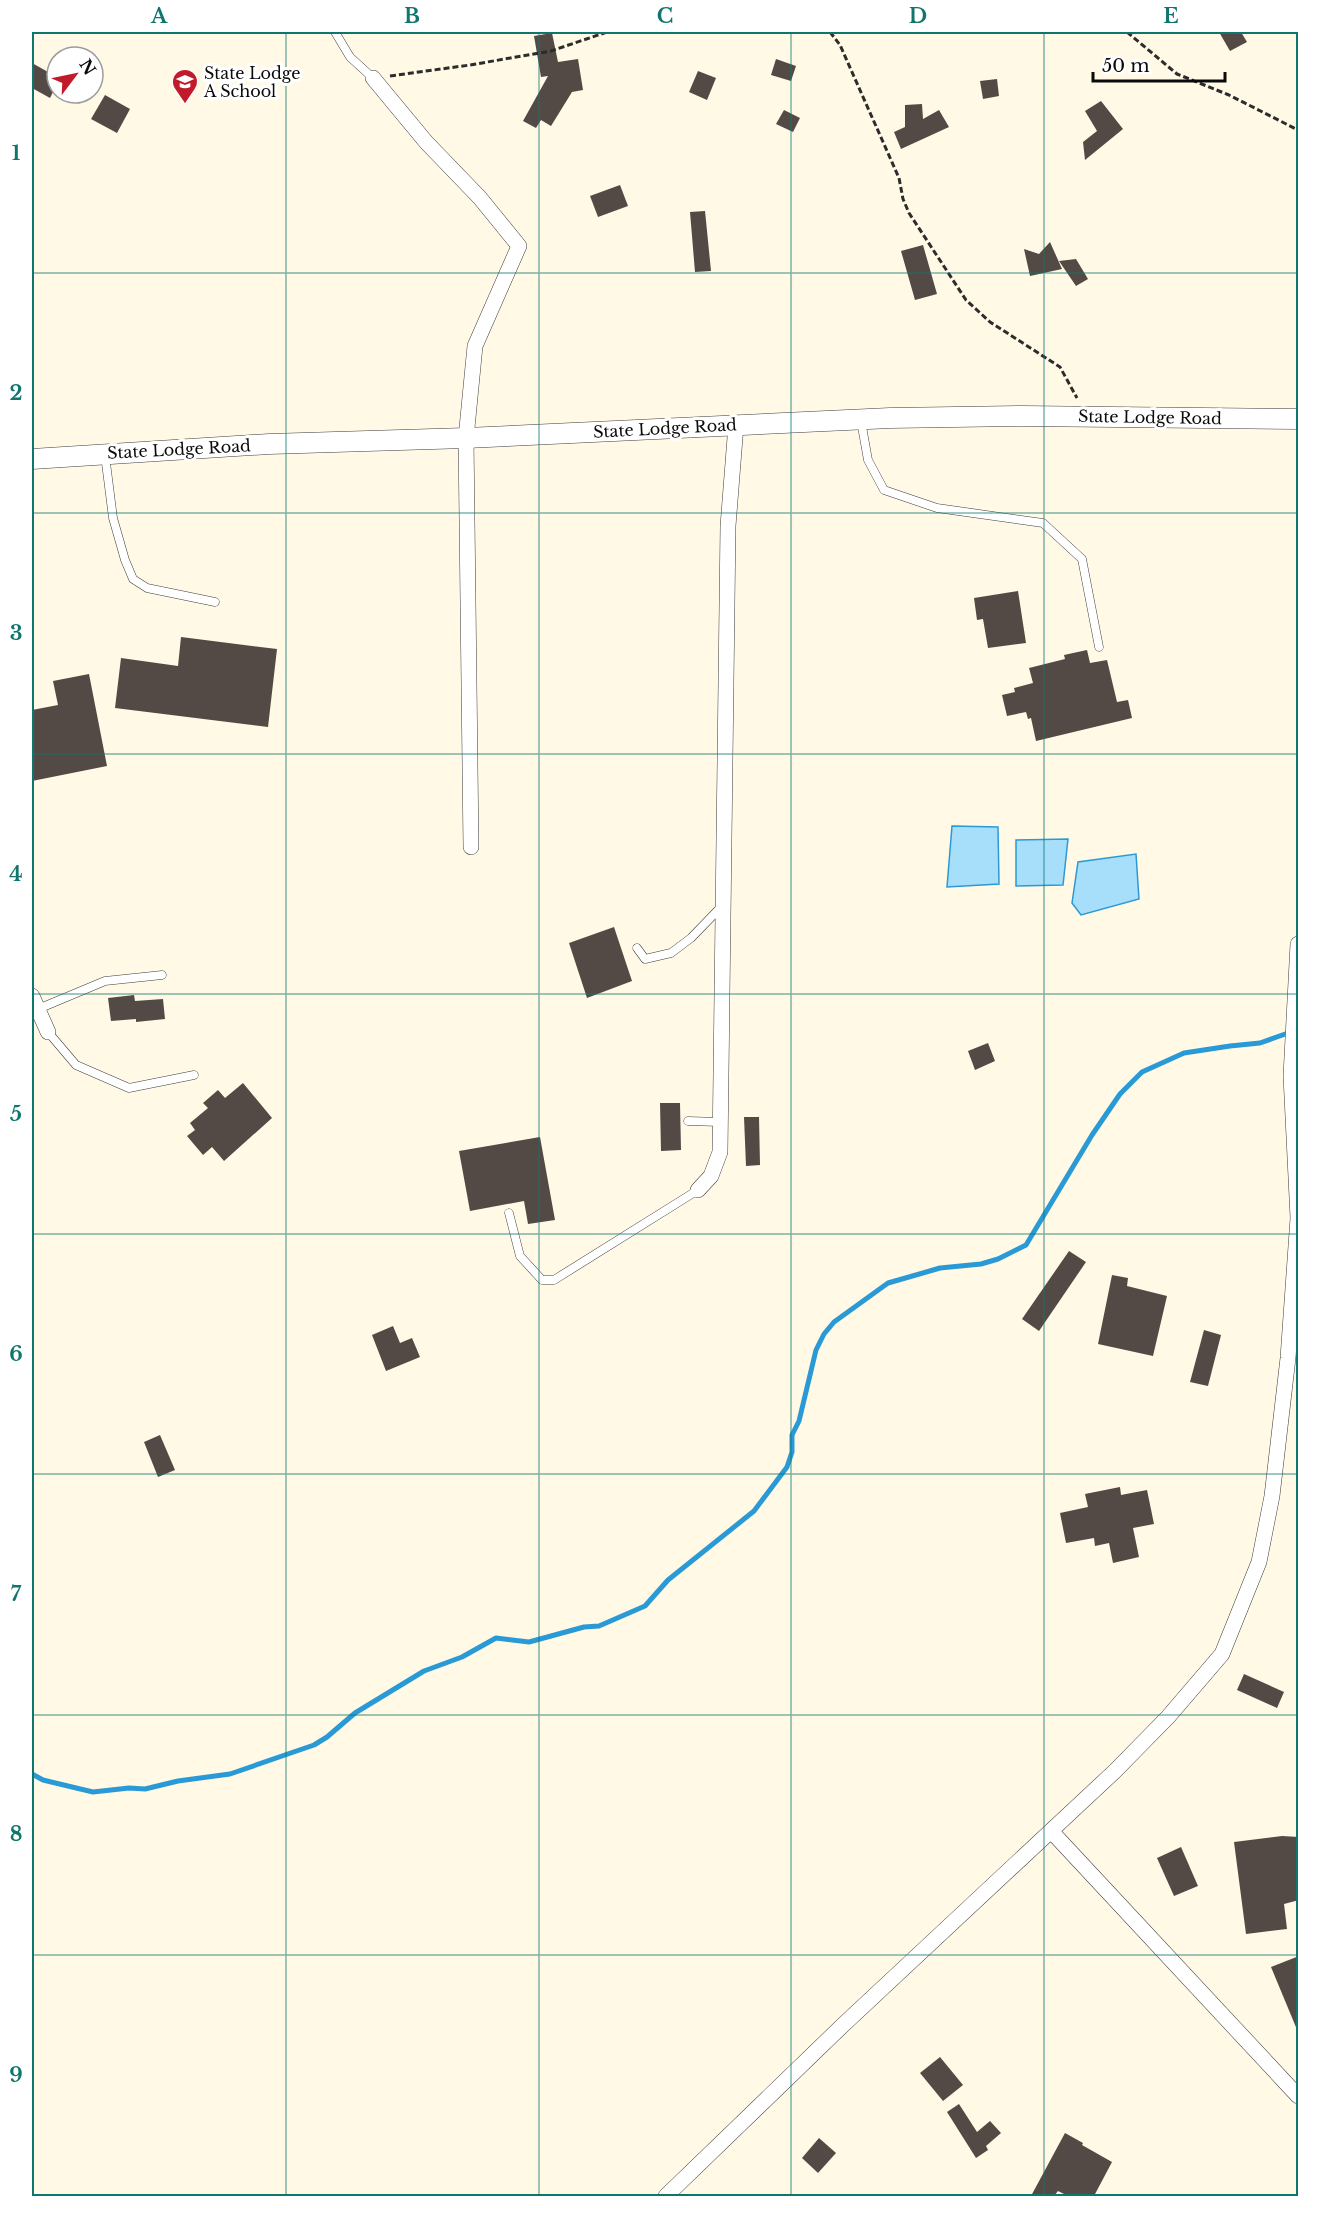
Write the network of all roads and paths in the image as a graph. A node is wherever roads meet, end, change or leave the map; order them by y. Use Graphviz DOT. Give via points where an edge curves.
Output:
graph roads {
  1 [pos="335,32"];
  2 [pos="607,32"];
  3 [pos="830,32"];
  4 [pos="1127,32"];
  5 [pos="373,78"];
  6 [pos="1299,130"];
  7 [pos="1086,417"];
  8 [pos="861,419"];
  9 [pos="1299,419"];
  10 [pos="736,424"];
  11 [pos="466,438"];
  12 [pos="105,453"];
  13 [pos="32,459"];
  14 [pos="215,602"];
  15 [pos="1099,646"];
  16 [pos="471,847"];
  17 [pos="722,906"];
  18 [pos="1299,944"];
  19 [pos="637,948"];
  20 [pos="162,975"];
  21 [pos="35,1003"];
  22 [pos="48,1032"];
  23 [pos="194,1075"];
  24 [pos="688,1121"];
  25 [pos="720,1122"];
  26 [pos="698,1190"];
  27 [pos="509,1213"];
  28 [pos="1052,1832"];
  29 [pos="1299,2096"];
  30 [pos="666,2196"];
  1 -- 5 [label="lane" via="350,57"];
  2 -- 5 [label="path" via="551,51"];
  3 -- 7 [label="path" via="840,45 899,178 909,213 966,300 990,322 1060,367"];
  4 -- 6 [label="path" via="1177,74"];
  5 -- 11 [label="street" via="519,246 475,346"];
  7 -- 8 [label="street, State Lodge Road"];
  7 -- 9 [label="street, State Lodge Road"];
  8 -- 10 [label="street, State Lodge Road"];
  8 -- 15 [label="lane" via="868,460 884,490 937,508 1043,523 1082,560"];
  10 -- 11 [label="street, State Lodge Road"];
  10 -- 17 [label="street" via="728,526"];
  11 -- 12 [label="street, State Lodge Road"];
  11 -- 16 [label="street"];
  12 -- 13 [label="street, State Lodge Road"];
  12 -- 14 [label="lane" via="113,518 133,579 147,588"];
  17 -- 19 [label="lane" via="671,953 645,958"];
  17 -- 25 [label="street"];
  18 -- 28 [label="street" via="1292,1076 1297,1230 1288,1358 1272,1496 1259,1562 1222,1654 1168,1717"];
  20 -- 21 [label="lane" via="105,981"];
  21 -- 22 [label="street"];
  22 -- 23 [label="lane" via="76,1065 129,1088"];
  24 -- 25 [label="lane"];
  25 -- 26 [label="street" via="720,1152 711,1176"];
  26 -- 27 [label="lane" via="554,1280 542,1280 520,1256"];
  28 -- 29 [label="street"];
  28 -- 30 [label="street"];
}
